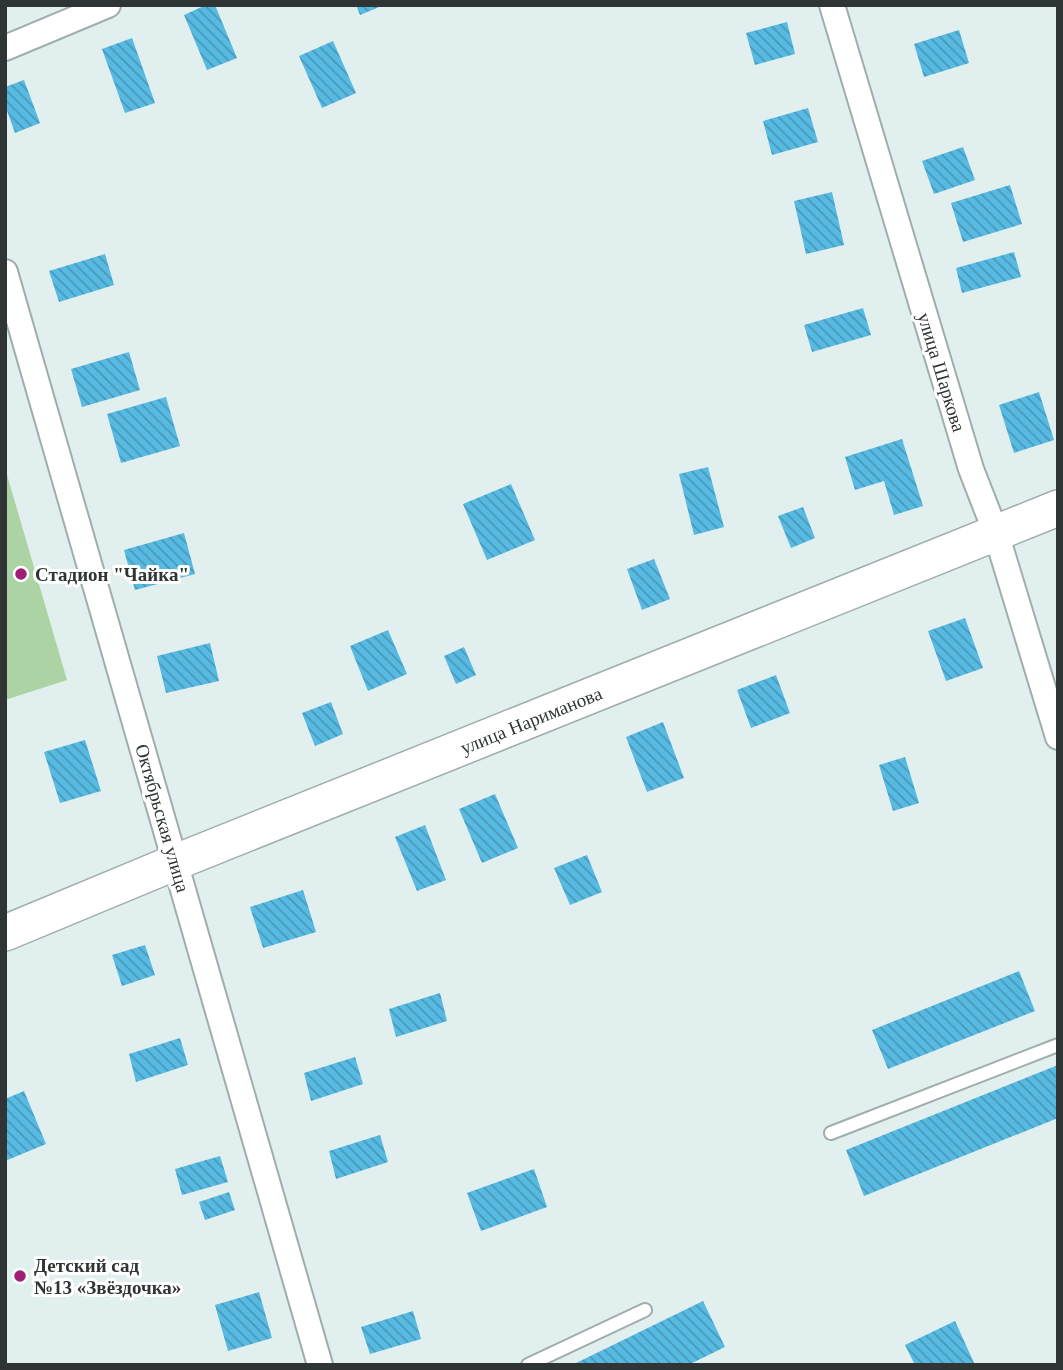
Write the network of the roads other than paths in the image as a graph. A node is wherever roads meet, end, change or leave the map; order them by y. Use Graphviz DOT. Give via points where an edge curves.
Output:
graph roads {
  1 [pos="108,5"];
  2 [pos="832,5"];
  3 [pos="5,48"];
  4 [pos="5,272"];
  5 [pos="1058,508"];
  6 [pos="996,533"];
  7 [pos="1058,737"];
  8 [pos="176,862"];
  9 [pos="5,933"];
  10 [pos="1058,1045"];
  11 [pos="831,1133"];
  12 [pos="645,1310"];
  13 [pos="320,1365"];
  14 [pos="528,1365"];
  1 -- 3 [label="street"];
  2 -- 6 [label="street, улица Шаркова" via="971,469"];
  4 -- 8 [label="street, Октябрьская улица"];
  5 -- 6 [label="main road, улица Нариманова"];
  6 -- 7 [label="street, улица Шаркова"];
  6 -- 8 [label="main road, улица Нариманова"];
  8 -- 9 [label="main road, улица Нариманова"];
  8 -- 13 [label="street, Октябрьская улица"];
  10 -- 11 [label="lane"];
  12 -- 14 [label="lane"];
}
